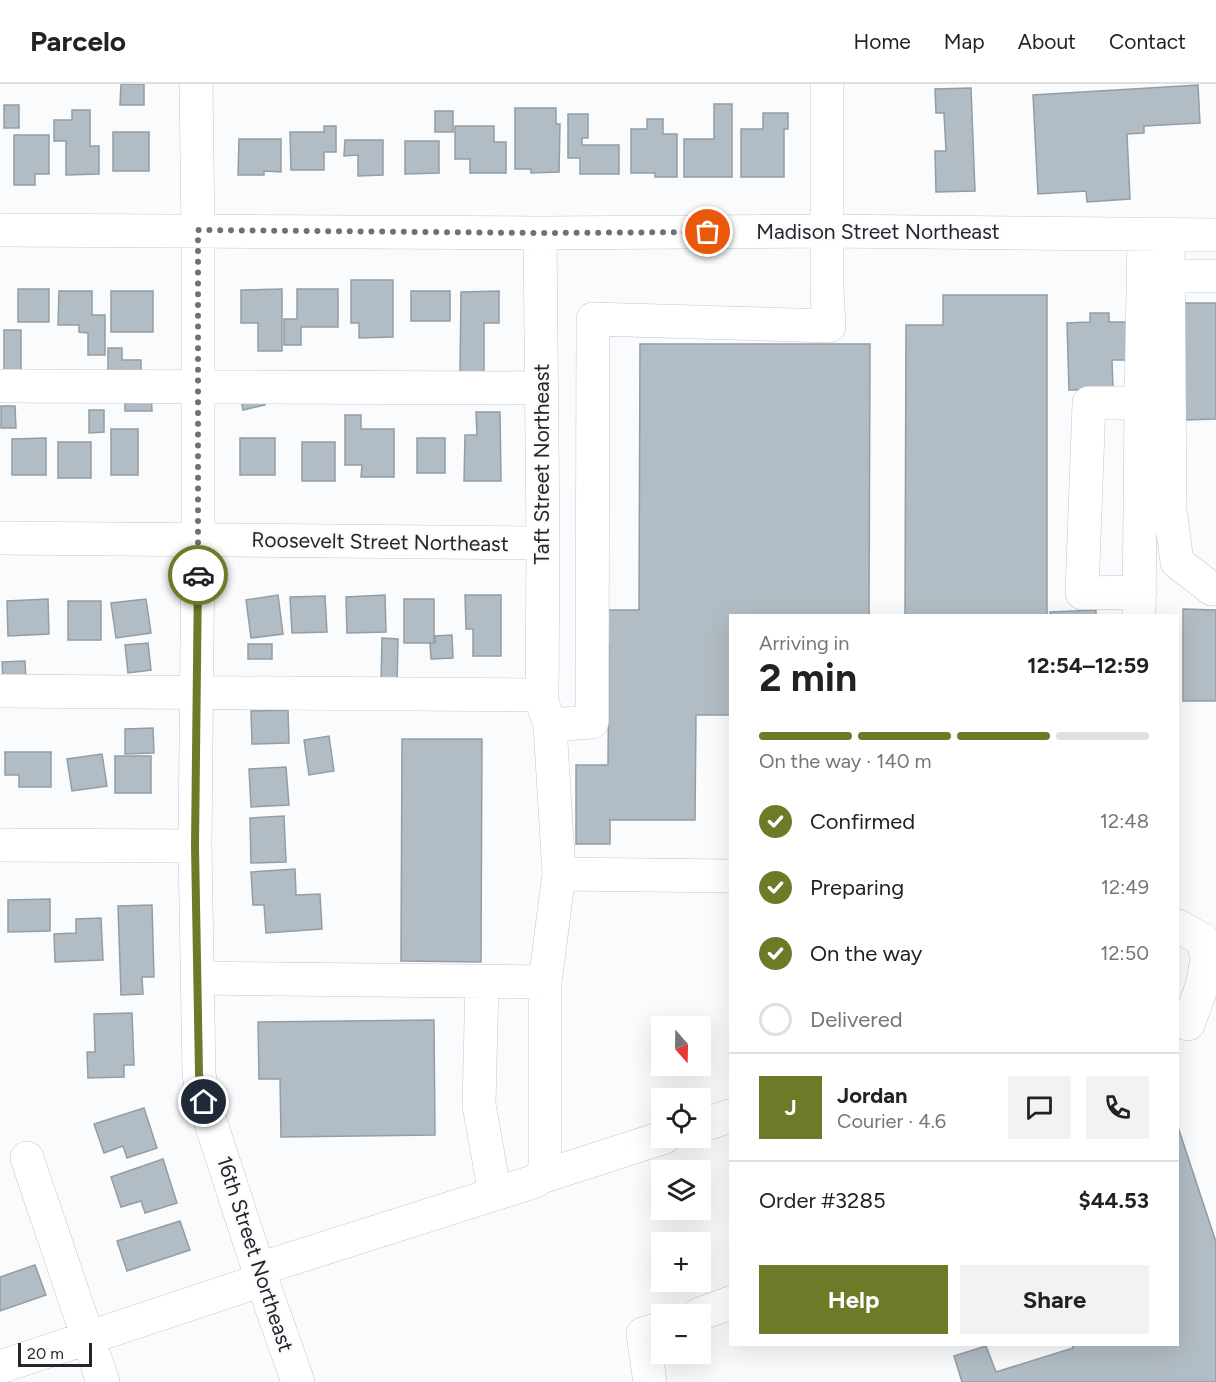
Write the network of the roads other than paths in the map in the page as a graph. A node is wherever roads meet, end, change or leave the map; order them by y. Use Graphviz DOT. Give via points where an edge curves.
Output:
graph roads {
  1 [pos="196,84"];
  2 [pos="827,84"];
  3 [pos="0,230"];
  4 [pos="198,230"];
  5 [pos="827,231"];
  6 [pos="540,233"];
  7 [pos="1156,235"];
  8 [pos="1216,235"];
  9 [pos="1168,276"];
  10 [pos="1216,276"];
  11 [pos="0,386"];
  12 [pos="198,387"];
  13 [pos="542,388"];
  14 [pos="1141,403"];
  15 [pos="0,538"];
  16 [pos="198,540"];
  17 [pos="543,543"];
  18 [pos="1216,590"];
  19 [pos="1140,604"];
  20 [pos="0,691"];
  21 [pos="196,693"];
  22 [pos="546,710"];
  23 [pos="0,845"];
  24 [pos="195,846"];
  25 [pos="559,874"];
  26 [pos="729,876"];
  27 [pos="1179,927"];
  28 [pos="197,978"];
  29 [pos="483,981"];
  30 [pos="545,982"];
  31 [pos="1188,1024"];
  32 [pos="729,1116"];
  33 [pos="711,1122"];
  34 [pos="651,1142"];
  35 [pos="27,1158"];
  36 [pos="541,1177"];
  37 [pos="495,1194"];
  38 [pos="260,1274"];
  39 [pos="729,1303"];
  40 [pos="711,1310"];
  41 [pos="651,1331"];
  42 [pos="88,1337"];
  43 [pos="0,1367"];
  44 [pos="103,1382"];
  45 [pos="298,1382"];
  46 [pos="650,1382"];
  1 -- 4 [label="street, 16th Street Northeast"];
  2 -- 5 [label="street"];
  3 -- 4 [label="street, Madison Street Northeast"];
  4 -- 6 [label="street, Madison Street Northeast"];
  4 -- 12 [label="street, 16th Street Northeast"];
  5 -- 6 [label="street, Madison Street Northeast"];
  5 -- 7 [label="street, Madison Street Northeast"];
  5 -- 22 [label="street" via="829,326 593,319 592,722"];
  6 -- 13 [label="street, Taft Street Northeast"];
  7 -- 8 [label="street, Madison Street Northeast"];
  7 -- 9 [label="street"];
  7 -- 14 [label="street"];
  9 -- 10 [label="street"];
  9 -- 18 [label="street" via="1170,510 1178,562"];
  11 -- 12 [label="street"];
  12 -- 13 [label="street"];
  12 -- 16 [label="street, 16th Street Northeast"];
  13 -- 17 [label="street, Taft Street Northeast"];
  14 -- 19 [label="street"];
  14 -- 19 [label="street" via="1089,403 1082,593"];
  15 -- 16 [label="street, Roosevelt Street Northeast"];
  16 -- 17 [label="street, Roosevelt Street Northeast"];
  16 -- 21 [label="street, 16th Street Northeast"];
  17 -- 22 [label="street, Taft Street Northeast"];
  20 -- 21 [label="street"];
  21 -- 22 [label="street"];
  21 -- 24 [label="street, 16th Street Northeast"];
  22 -- 25 [label="street, Taft Street Northeast"];
  23 -- 24 [label="street"];
  24 -- 28 [label="street, 16th Street Northeast"];
  25 -- 26 [label="street"];
  25 -- 30 [label="street, Taft Street Northeast"];
  27 -- 31 [label="street" via="1203,940 1207,959 1202,987"];
  28 -- 29 [label="street"];
  28 -- 38 [label="street, 16th Street Northeast" via="199,1074 204,1102"];
  29 -- 30 [label="street"];
  29 -- 37 [label="street" via="479,1104"];
  30 -- 36 [label="street, Taft Street Northeast" via="545,1171"];
  32 -- 33 [label="street"];
  34 -- 36 [label="street"];
  35 -- 42 [label="street"];
  36 -- 37 [label="street"];
  37 -- 38 [label="street"];
  38 -- 42 [label="street"];
  38 -- 45 [label="street, 16th Street Northeast"];
  39 -- 40 [label="street"];
  41 -- 46 [label="street" via="643,1334"];
  42 -- 43 [label="street"];
  42 -- 44 [label="street"];
}
